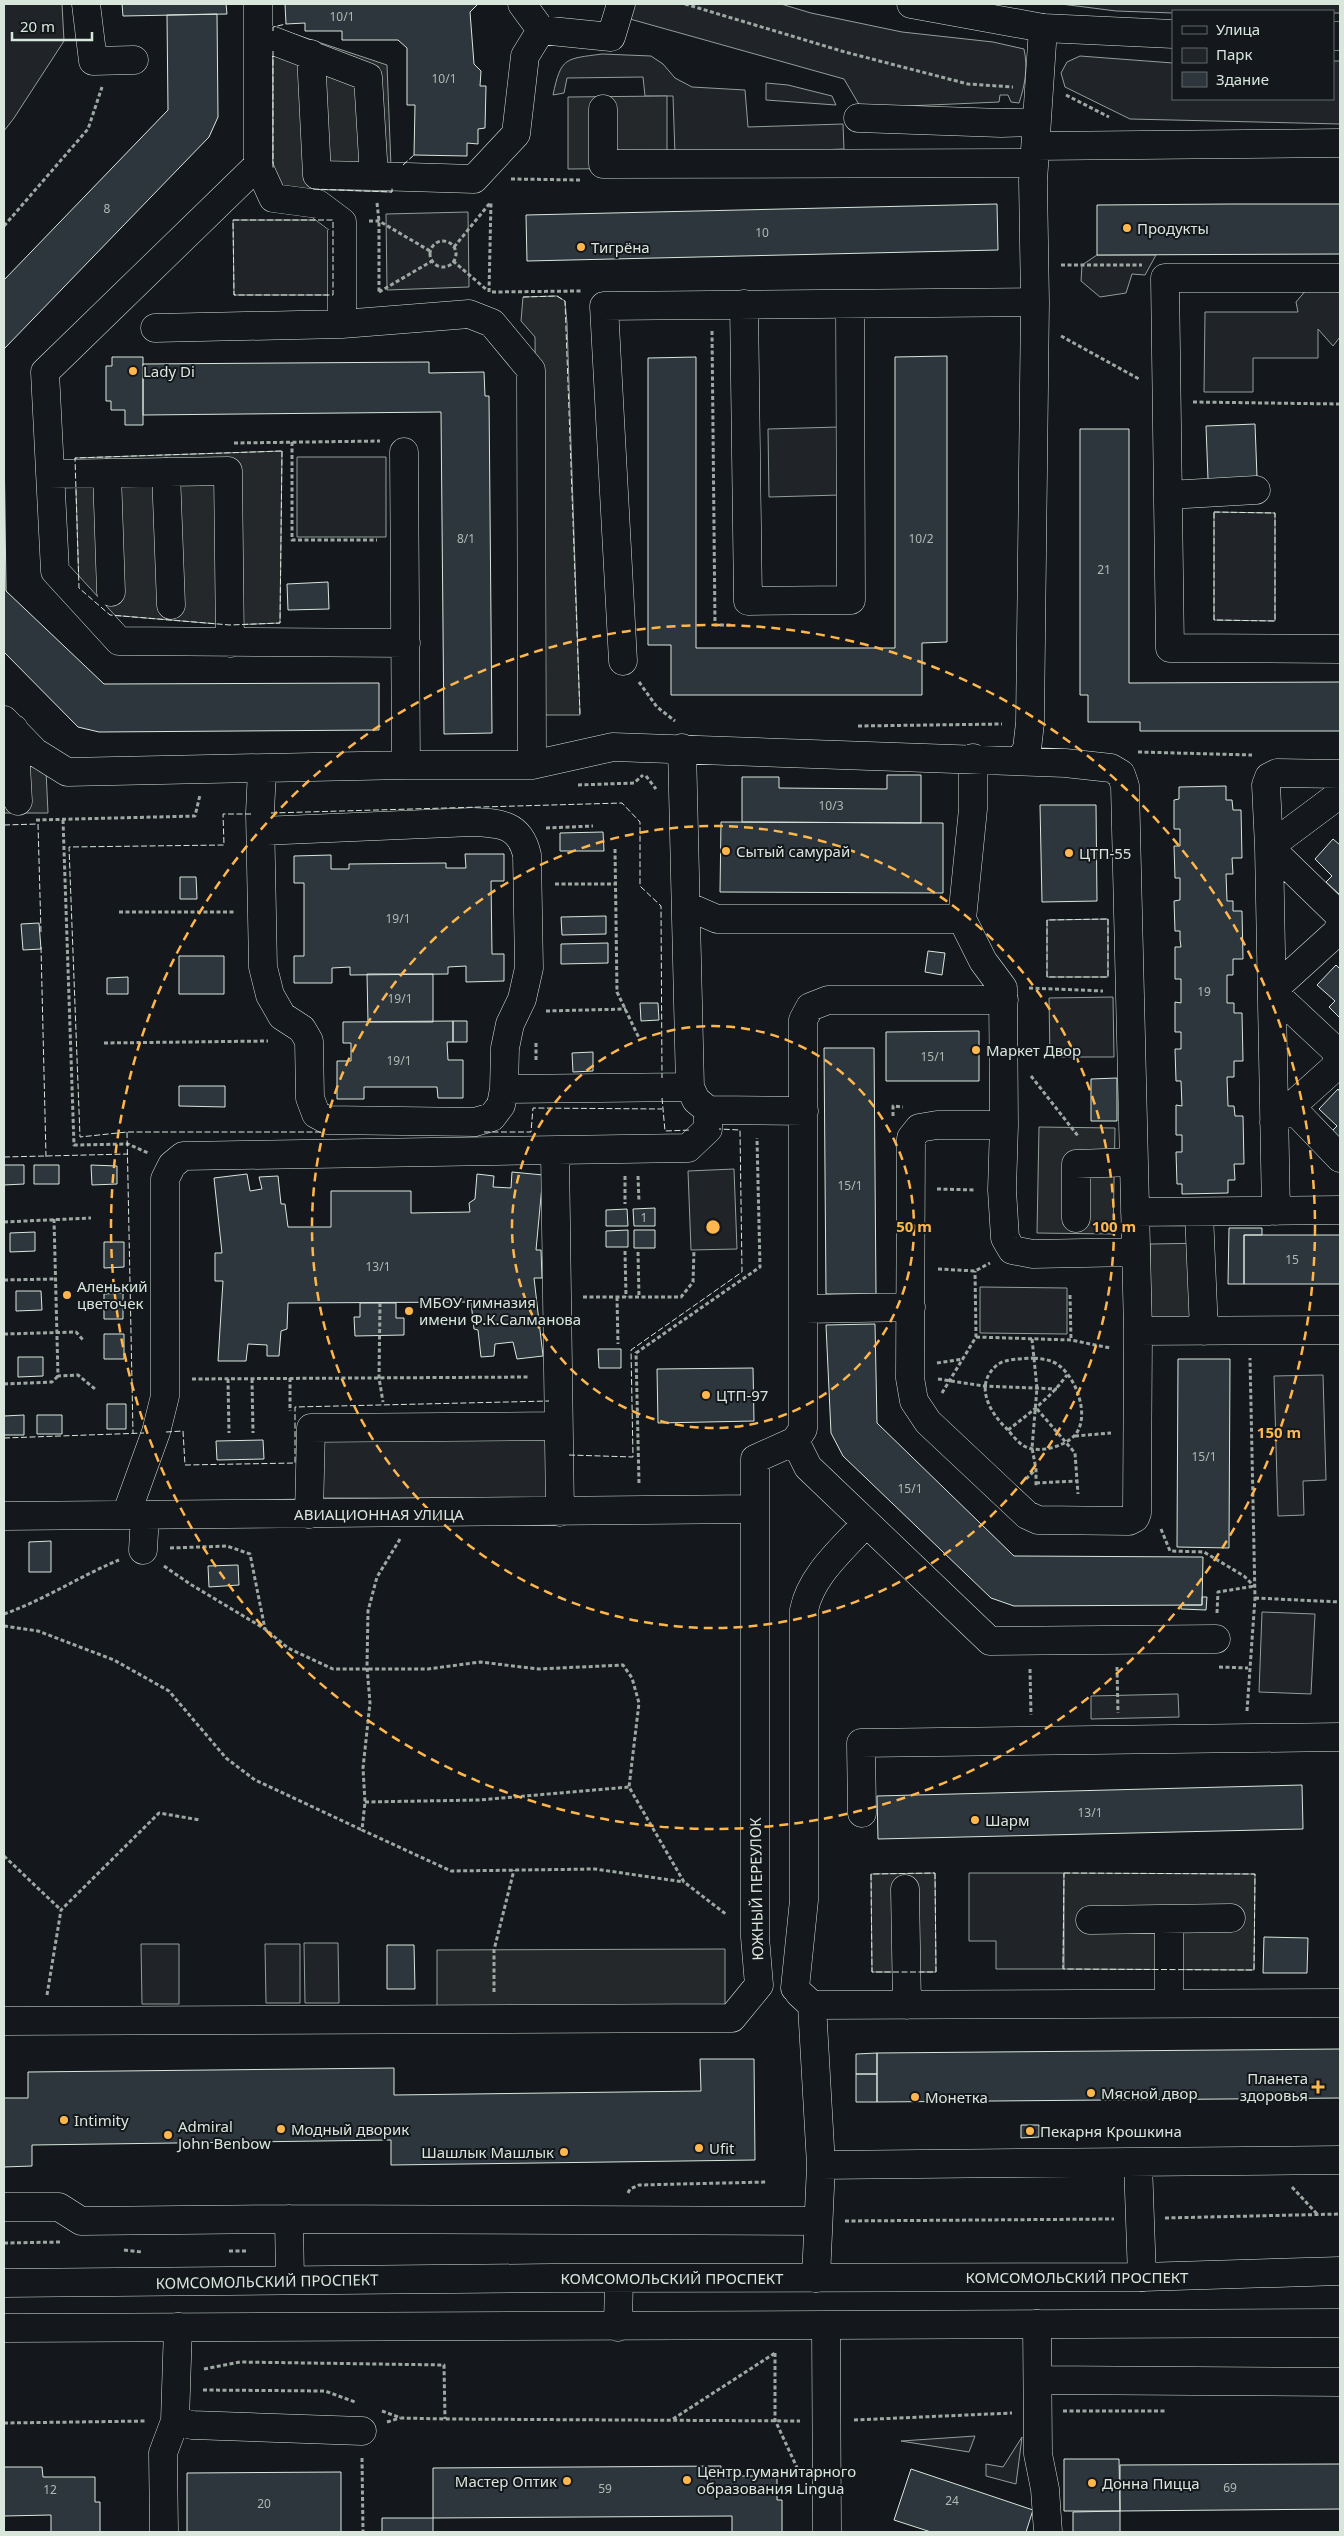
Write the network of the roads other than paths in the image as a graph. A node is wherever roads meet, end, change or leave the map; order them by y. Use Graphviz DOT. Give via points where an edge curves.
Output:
graph roads {
  1 [pos="86,4"];
  2 [pos="258,4"];
  3 [pos="522,4"];
  4 [pos="621,4"];
  5 [pos="911,4"];
  6 [pos="1043,28"];
  7 [pos="541,30"];
  8 [pos="1172,34"];
  9 [pos="258,36"];
  10 [pos="310,54"];
  11 [pos="122,60"];
  12 [pos="603,109"];
  13 [pos="858,118"];
  14 [pos="1036,144"];
  15 [pos="1340,144"];
  16 [pos="258,165"];
  17 [pos="374,176"];
  18 [pos="1340,278"];
  19 [pos="744,304"];
  20 [pos="850,304"];
  21 [pos="1035,312"];
  22 [pos="342,324"];
  23 [pos="155,328"];
  24 [pos="404,452"];
  25 [pos="166,472"];
  26 [pos="108,473"];
  27 [pos="50,474"];
  28 [pos="1256,490"];
  29 [pos="1168,495"];
  30 [pos="111,592"];
  31 [pos="171,605"];
  32 [pos="230,643"];
  33 [pos="406,643"];
  34 [pos="1340,649"];
  35 [pos="624,661"];
  36 [pos="9,725"];
  37 [pos="680,736"];
  38 [pos="973,758"];
  39 [pos="1019,761"];
  40 [pos="406,765"];
  41 [pos="532,765"];
  42 [pos="262,769"];
  43 [pos="1340,774"];
  44 [pos="1340,794"];
  45 [pos="18,801"];
  46 [pos="261,831"];
  47 [pos="1270,846"];
  48 [pos="687,906"];
  49 [pos="962,919"];
  50 [pos="1340,923"];
  51 [pos="1272,991"];
  52 [pos="1004,994"];
  53 [pos="690,1087"];
  54 [pos="504,1089"];
  55 [pos="708,1110"];
  56 [pos="804,1111"];
  57 [pos="1283,1115"];
  58 [pos="1004,1125"];
  59 [pos="555,1152"];
  60 [pos="1340,1158"];
  61 [pos="1133,1162"];
  62 [pos="1340,1210"];
  63 [pos="1276,1211"];
  64 [pos="1135,1212"];
  65 [pos="1199,1212"];
  66 [pos="1076,1218"];
  67 [pos="1135,1252"];
  68 [pos="911,1307"];
  69 [pos="805,1309"];
  70 [pos="1340,1330"];
  71 [pos="1138,1331"];
  72 [pos="1204,1331"];
  73 [pos="558,1426"];
  74 [pos="795,1441"];
  75 [pos="755,1509"];
  76 [pos="560,1512"];
  77 [pos="309,1514"];
  78 [pos="136,1515"];
  79 [pos="4,1516"];
  80 [pos="866,1523"];
  81 [pos="143,1550"];
  82 [pos="1216,1639"];
  83 [pos="1340,1737"];
  84 [pos="862,1813"];
  85 [pos="905,1889"];
  86 [pos="1231,1918"];
  87 [pos="1169,1919"];
  88 [pos="1090,1920"];
  89 [pos="759,1985"];
  90 [pos="803,1997"];
  91 [pos="1169,2003"];
  92 [pos="1340,2003"];
  93 [pos="907,2005"];
  94 [pos="4,2021"];
  95 [pos="1340,2160"];
  96 [pos="1138,2163"];
  97 [pos="821,2164"];
  98 [pos="4,2207"];
  99 [pos="289,2219"];
  100 [pos="818,2221"];
  101 [pos="1340,2272"];
  102 [pos="1142,2277"];
  103 [pos="619,2278"];
  104 [pos="816,2278"];
  105 [pos="290,2280"];
  106 [pos="4,2283"];
  107 [pos="1340,2323"];
  108 [pos="1037,2324"];
  109 [pos="826,2326"];
  110 [pos="178,2327"];
  111 [pos="618,2327"];
  112 [pos="4,2328"];
  113 [pos="1038,2380"];
  114 [pos="1340,2382"];
  115 [pos="369,2420"];
  116 [pos="175,2421"];
  117 [pos="164,2532"];
  118 [pos="827,2532"];
  119 [pos="1048,2532"];
  1 -- 11 [label="main road" via="93,61"];
  2 -- 9 [label="main road"];
  3 -- 7 [label="main road"];
  4 -- 7 [label="main road" via="611,37"];
  5 -- 6 [label="main road"];
  6 -- 8 [label="main road"];
  6 -- 14 [label="main road"];
  7 -- 17 [label="main road" via="525,56 516,134 474,178"];
  9 -- 10 [label="main road"];
  9 -- 16 [label="main road"];
  10 -- 17 [label="main road" via="368,77"];
  10 -- 17 [label="main road" via="317,176"];
  12 -- 14 [label="main road" via="603,164"];
  13 -- 14 [label="main road" via="1001,123"];
  14 -- 15 [label="main road"];
  14 -- 21 [label="main road"];
  16 -- 22 [label="main road" via="273,198 318,204 342,222"];
  16 -- 27 [label="main road" via="44,372"];
  18 -- 29 [label="main road" via="1164,278"];
  19 -- 20 [label="main road"];
  19 -- 20 [label="main road" via="748,601 851,600"];
  19 -- 35 [label="main road" via="604,306"];
  20 -- 21 [label="main road"];
  21 -- 39 [label="main road" via="1030,723 1027,749"];
  22 -- 23 [label="main road"];
  22 -- 41 [label="main road" via="469,314 492,323 531,370"];
  24 -- 33 [label="main road"];
  25 -- 26 [label="main road"];
  25 -- 31 [label="main road"];
  25 -- 32 [label="main road" via="228,471"];
  26 -- 27 [label="main road"];
  26 -- 30 [label="main road"];
  27 -- 32 [label="main road" via="55,571 119,642"];
  28 -- 29 [label="main road"];
  29 -- 34 [label="main road" via="1170,648"];
  32 -- 33 [label="main road"];
  33 -- 40 [label="main road"];
  36 -- 42 [label="main road" via="35,752 67,772"];
  36 -- 45 [label="main road"];
  37 -- 38 [label="main road"];
  37 -- 41 [label="main road"];
  37 -- 48 [label="main road"];
  38 -- 39 [label="main road"];
  38 -- 49 [label="main road" via="973,809"];
  39 -- 61 [label="main road" via="1112,768 1121,774 1125,786"];
  40 -- 41 [label="main road"];
  40 -- 42 [label="main road"];
  42 -- 46 [label="main road"];
  43 -- 47 [label="main road" via="1277,773 1269,777 1266,785"];
  44 -- 47 [label="main road"];
  46 -- 54 [label="main road" via="263,967 270,995 282,1016 302,1030 309,1041 310,1098 316,1114 327,1120 475,1122 492,1117 501,1105"];
  46 -- 54 [label="main road" via="472,822 498,823 514,830 524,841 527,855 530,968 522,999 510,1024 505,1048"];
  47 -- 50 [label="main road" via="1338,914"];
  47 -- 51 [label="main road"];
  48 -- 49 [label="main road" via="717,920"];
  48 -- 53 [label="main road"];
  49 -- 52 [label="main road"];
  50 -- 51 [label="main road" via="1337,932"];
  51 -- 57 [label="main road"];
  51 -- 57 [label="main road" via="1334,1049 1338,1058 1334,1068"];
  52 -- 56 [label="main road" via="828,1000 810,1007 803,1020"];
  52 -- 58 [label="main road"];
  53 -- 54 [label="main road"];
  53 -- 55 [label="main road" via="696,1100"];
  55 -- 56 [label="main road"];
  55 -- 59 [label="main road" via="708,1129 688,1148"];
  56 -- 69 [label="main road"];
  57 -- 60 [label="main road"];
  57 -- 63 [label="main road"];
  58 -- 67 [label="main road" via="1002,1190 1005,1238 1012,1250 1033,1254"];
  58 -- 68 [label="main road" via="937,1125 919,1128 911,1138"];
  59 -- 73 [label="main road"];
  59 -- 78 [label="main road" via="184,1156 172,1165 165,1179 165,1396"];
  61 -- 64 [label="main road"];
  61 -- 66 [label="main road" via="1076,1164"];
  62 -- 63 [label="main road"];
  63 -- 65 [label="main road"];
  64 -- 65 [label="main road"];
  64 -- 67 [label="main road"];
  65 -- 72 [label="main road"];
  67 -- 71 [label="main road"];
  68 -- 69 [label="main road"];
  68 -- 71 [label="main road" via="920,1378 914,1401 928,1422 1027,1515 1038,1520 1129,1521 1135,1518"];
  69 -- 74 [label="main road" via="803,1429"];
  70 -- 72 [label="main road"];
  71 -- 72 [label="main road"];
  73 -- 76 [label="main road"];
  73 -- 77 [label="main road" via="311,1428"];
  74 -- 75 [label="main road, ЮЖНЫЙ ПЕРЕУЛОК" via="754,1459"];
  74 -- 80 [label="main road" via="808,1467"];
  75 -- 76 [label="main road, АВИАЦИОННАЯ УЛИЦА"];
  75 -- 89 [label="main road, ЮЖНЫЙ ПЕРЕУЛОК" via="755,1937"];
  76 -- 77 [label="main road, АВИАЦИОННАЯ УЛИЦА"];
  77 -- 78 [label="main road, АВИАЦИОННАЯ УЛИЦА"];
  78 -- 79 [label="main road, АВИАЦИОННАЯ УЛИЦА"];
  78 -- 81 [label="main road"];
  80 -- 82 [label="main road" via="990,1642"];
  80 -- 90 [label="main road" via="819,1577 808,1594 804,1610"];
  83 -- 84 [label="main road" via="861,1743"];
  85 -- 93 [label="main road"];
  86 -- 87 [label="main road"];
  87 -- 88 [label="main road"];
  87 -- 91 [label="main road"];
  89 -- 90 [label="main road"];
  89 -- 94 [label="main road" via="732,2018"];
  90 -- 93 [label="main road"];
  90 -- 97 [label="main road"];
  91 -- 92 [label="main road"];
  91 -- 93 [label="main road"];
  95 -- 96 [label="main road"];
  96 -- 97 [label="main road"];
  96 -- 102 [label="main road"];
  97 -- 100 [label="main road"];
  98 -- 99 [label="main road" via="59,2207 81,2221"];
  99 -- 100 [label="main road"];
  99 -- 105 [label="main road"];
  100 -- 104 [label="main road"];
  101 -- 102 [label="main road, КОМСОМОЛЬСКИЙ ПРОСПЕКТ"];
  102 -- 104 [label="main road, КОМСОМОЛЬСКИЙ ПРОСПЕКТ"];
  103 -- 104 [label="main road, КОМСОМОЛЬСКИЙ ПРОСПЕКТ"];
  103 -- 105 [label="main road, КОМСОМОЛЬСКИЙ ПРОСПЕКТ"];
  103 -- 111 [label="main road"];
  105 -- 106 [label="main road, КОМСОМОЛЬСКИЙ ПРОСПЕКТ"];
  107 -- 108 [label="main road"];
  108 -- 109 [label="main road"];
  108 -- 113 [label="main road"];
  109 -- 111 [label="main road" via="775,2340"];
  109 -- 118 [label="main road"];
  110 -- 111 [label="main road"];
  110 -- 112 [label="main road"];
  110 -- 116 [label="main road"];
  113 -- 114 [label="main road"];
  113 -- 119 [label="main road" via="1038,2454"];
  115 -- 116 [label="main road" via="192,2425"];
  116 -- 117 [label="main road" via="163,2452"];
}
